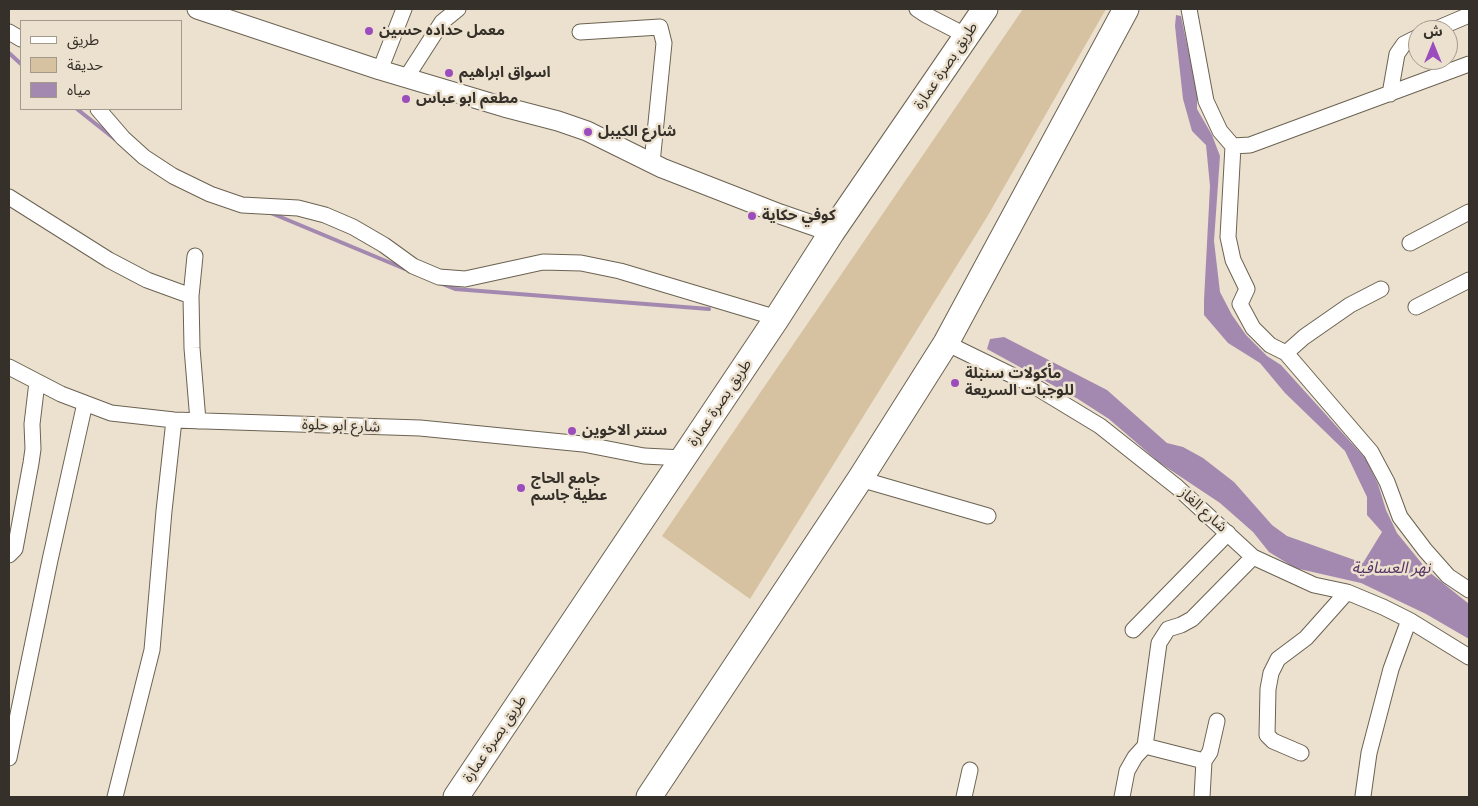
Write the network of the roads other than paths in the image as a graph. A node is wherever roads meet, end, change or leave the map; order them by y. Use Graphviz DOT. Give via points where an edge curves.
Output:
graph roads {
  1 [pos="197,9"];
  2 [pos="404,9"];
  3 [pos="458,9"];
  4 [pos="917,9"];
  5 [pos="985,9"];
  6 [pos="1126,9"];
  7 [pos="1189,9"];
  8 [pos="1469,15"];
  9 [pos="1457,20"];
  10 [pos="9,32"];
  11 [pos="580,32"];
  12 [pos="967,36"];
  13 [pos="20,38"];
  14 [pos="1408,42"];
  15 [pos="1469,64"];
  16 [pos="380,70"];
  17 [pos="406,78"];
  18 [pos="1390,94"];
  19 [pos="99,110"];
  20 [pos="1233,146"];
  21 [pos="652,163"];
  22 [pos="9,197"];
  23 [pos="1469,212"];
  24 [pos="832,232"];
  25 [pos="1410,243"];
  26 [pos="195,256"];
  27 [pos="1469,280"];
  28 [pos="1381,289"];
  29 [pos="191,296"];
  30 [pos="1416,307"];
  31 [pos="777,318"];
  32 [pos="946,343"];
  33 [pos="1286,353"];
  34 [pos="9,366"];
  35 [pos="37,382"];
  36 [pos="84,403"];
  37 [pos="174,420"];
  38 [pos="198,421"];
  39 [pos="683,458"];
  40 [pos="860,479"];
  41 [pos="988,516"];
  42 [pos="1228,533"];
  43 [pos="9,555"];
  44 [pos="1253,557"];
  45 [pos="1469,590"];
  46 [pos="1347,592"];
  47 [pos="1409,620"];
  48 [pos="1133,630"];
  49 [pos="1469,657"];
  50 [pos="1217,721"];
  51 [pos="1145,746"];
  52 [pos="1301,753"];
  53 [pos="9,758"];
  54 [pos="1204,762"];
  55 [pos="970,770"];
  56 [pos="1363,796"];
  57 [pos="115,797"];
  58 [pos="456,797"];
  59 [pos="650,797"];
  60 [pos="964,797"];
  61 [pos="1122,797"];
  62 [pos="1202,797"];
  1 -- 16 [label="street"];
  2 -- 16 [label="street"];
  3 -- 17 [label="street" via="442,22"];
  4 -- 12 [label="street"];
  5 -- 12 [label="highway, طريق بصرة عمارة"];
  6 -- 32 [label="highway"];
  7 -- 20 [label="street" via="1206,101 1220,131"];
  8 -- 9 [label="street"];
  10 -- 13 [label="street"];
  11 -- 21 [label="street" via="660,27 664,43"];
  12 -- 24 [label="highway, طريق بصرة عمارة"];
  14 -- 18 [label="street" via="1397,54"];
  15 -- 18 [label="street"];
  16 -- 17 [label="street"];
  17 -- 21 [label="street" via="587,131"];
  18 -- 20 [label="street" via="1250,144"];
  19 -- 31 [label="street" via="144,157 173,176 242,205 298,208 326,215 384,245 412,266 439,277 465,279 543,262 581,263 620,271"];
  20 -- 33 [label="street" via="1228,237 1233,260 1247,289 1240,304 1253,328 1270,345"];
  21 -- 24 [label="street"];
  22 -- 29 [label="street" via="109,260 147,280"];
  23 -- 25 [label="street"];
  24 -- 31 [label="highway, طريق بصرة عمارة"];
  26 -- 29 [label="street"];
  27 -- 30 [label="street"];
  28 -- 33 [label="street" via="1350,305"];
  29 -- 38 [label="street"];
  31 -- 39 [label="highway, طريق بصرة عمارة"];
  32 -- 40 [label="highway"];
  32 -- 42 [label="street, شارع الغاز" via="1034,386 1100,426 1177,486"];
  33 -- 45 [label="street" via="1370,452 1387,482 1400,517 1425,550 1448,576"];
  34 -- 35 [label="street, شارع ابو حلوة"];
  35 -- 36 [label="street, شارع ابو حلوة"];
  35 -- 43 [label="street" via="31,463 15,549"];
  36 -- 37 [label="street, شارع ابو حلوة" via="111,413"];
  36 -- 53 [label="street"];
  37 -- 38 [label="street, شارع ابو حلوة"];
  37 -- 57 [label="street" via="152,650"];
  38 -- 39 [label="street, شارع ابو حلوة" via="420,428 583,444 644,456"];
  39 -- 58 [label="highway, طريق بصرة عمارة"];
  40 -- 41 [label="street"];
  40 -- 59 [label="highway"];
  42 -- 44 [label="street, شارع الغاز"];
  42 -- 48 [label="street"];
  44 -- 46 [label="street, شارع الغاز" via="1314,585"];
  44 -- 51 [label="street" via="1192,619 1168,629 1159,643"];
  46 -- 47 [label="street, شارع الغاز"];
  46 -- 52 [label="street" via="1306,638 1278,659 1271,673 1267,736"];
  47 -- 49 [label="street, شارع الغاز"];
  47 -- 56 [label="street" via="1391,669 1369,753"];
  50 -- 54 [label="street" via="1210,752"];
  51 -- 54 [label="street"];
  51 -- 61 [label="street" via="1127,771"];
  54 -- 62 [label="street"];
  55 -- 60 [label="street"];
}
